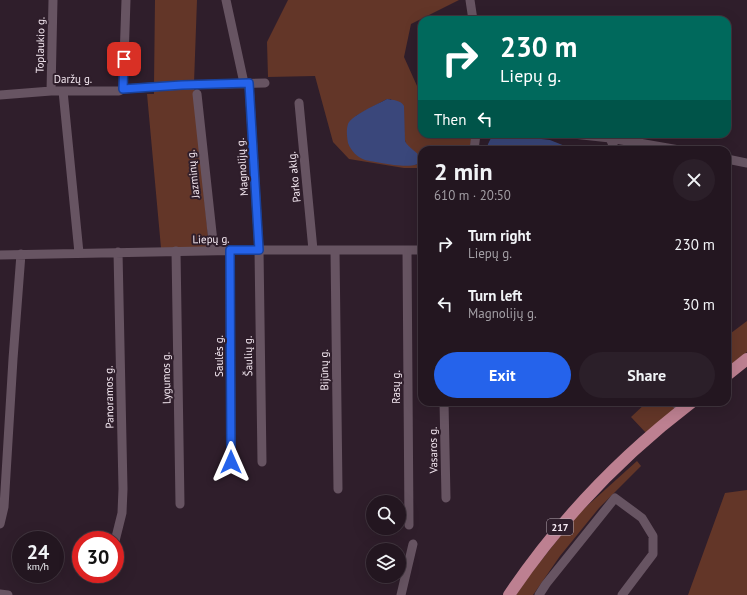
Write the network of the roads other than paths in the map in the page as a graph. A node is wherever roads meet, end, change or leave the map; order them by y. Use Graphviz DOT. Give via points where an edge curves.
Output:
graph roads {
  1 [pos="54,0"];
  2 [pos="126,0"];
  3 [pos="226,0"];
  4 [pos="470,0"];
  5 [pos="472,16"];
  6 [pos="246,83"];
  7 [pos="265,83"];
  8 [pos="123,89"];
  9 [pos="51,91"];
  10 [pos="63,91"];
  11 [pos="197,94"];
  12 [pos="0,95"];
  13 [pos="299,103"];
  14 [pos="610,138"];
  15 [pos="613,146"];
  16 [pos="656,146"];
  17 [pos="731,160"];
  18 [pos="747,163"];
  19 [pos="214,250"];
  20 [pos="230,250"];
  21 [pos="259,250"];
  22 [pos="313,250"];
  23 [pos="335,250"];
  24 [pos="407,250"];
  25 [pos="418,250"];
  26 [pos="176,251"];
  27 [pos="118,252"];
  28 [pos="79,253"];
  29 [pos="21,254"];
  30 [pos="0,255"];
  31 [pos="747,359"];
  32 [pos="731,372"];
  33 [pos="444,406"];
  34 [pos="678,406"];
  35 [pos="231,462"];
  36 [pos="262,462"];
  37 [pos="338,489"];
  38 [pos="446,498"];
  39 [pos="180,504"];
  40 [pos="0,524"];
  41 [pos="409,525"];
  42 [pos="118,531"];
  43 [pos="413,544"];
  44 [pos="0,594"];
  45 [pos="8,595"];
  46 [pos="401,595"];
  47 [pos="509,595"];
  48 [pos="539,595"];
  49 [pos="622,595"];
  1 -- 9 [label="street, Toplaukio g."];
  2 -- 8 [label="street"];
  3 -- 6 [label="street, Magnolijų g."];
  4 -- 5 [label="street"];
  6 -- 7 [label="street, Daržų g."];
  6 -- 8 [label="street, Daržų g."];
  6 -- 21 [label="street, Magnolijų g."];
  8 -- 10 [label="street, Daržų g."];
  9 -- 10 [label="street, Daržų g."];
  9 -- 12 [label="street, Daržų g."];
  10 -- 28 [label="street"];
  11 -- 19 [label="street, Jazminų g."];
  13 -- 22 [label="street, Parko aklg."];
  14 -- 15 [label="street"];
  14 -- 16 [label="street"];
  17 -- 18 [label="street"];
  19 -- 20 [label="street, Liepų g."];
  19 -- 26 [label="street, Liepų g."];
  20 -- 21 [label="street, Liepų g."];
  20 -- 35 [label="street, Saulės g."];
  21 -- 22 [label="street, Liepų g."];
  21 -- 36 [label="street, Šaulių g."];
  22 -- 23 [label="street, Liepų g."];
  23 -- 24 [label="street, Liepų g."];
  23 -- 37 [label="street, Bijūnų g."];
  24 -- 25 [label="street, Liepų g."];
  24 -- 41 [label="street, Rasų g."];
  26 -- 27 [label="street, Liepų g."];
  26 -- 39 [label="street, Lygumos g."];
  27 -- 28 [label="street, Liepų g."];
  27 -- 42 [label="street, Panoramos g." via="123,489 122,513"];
  28 -- 29 [label="street, Liepų g."];
  29 -- 30 [label="street, Liepų g."];
  29 -- 40 [label="street" via="4,507"];
  31 -- 32 [label="main road"];
  33 -- 38 [label="street, Vasaros g."];
  34 -- 47 [label="main road, 217" via="668,420 588,495 539,553"];
  43 -- 46 [label="street"];
  44 -- 45 [label="street"];
  48 -- 49 [label="street" via="615,498 642,518 653,536 653,554"];
}
